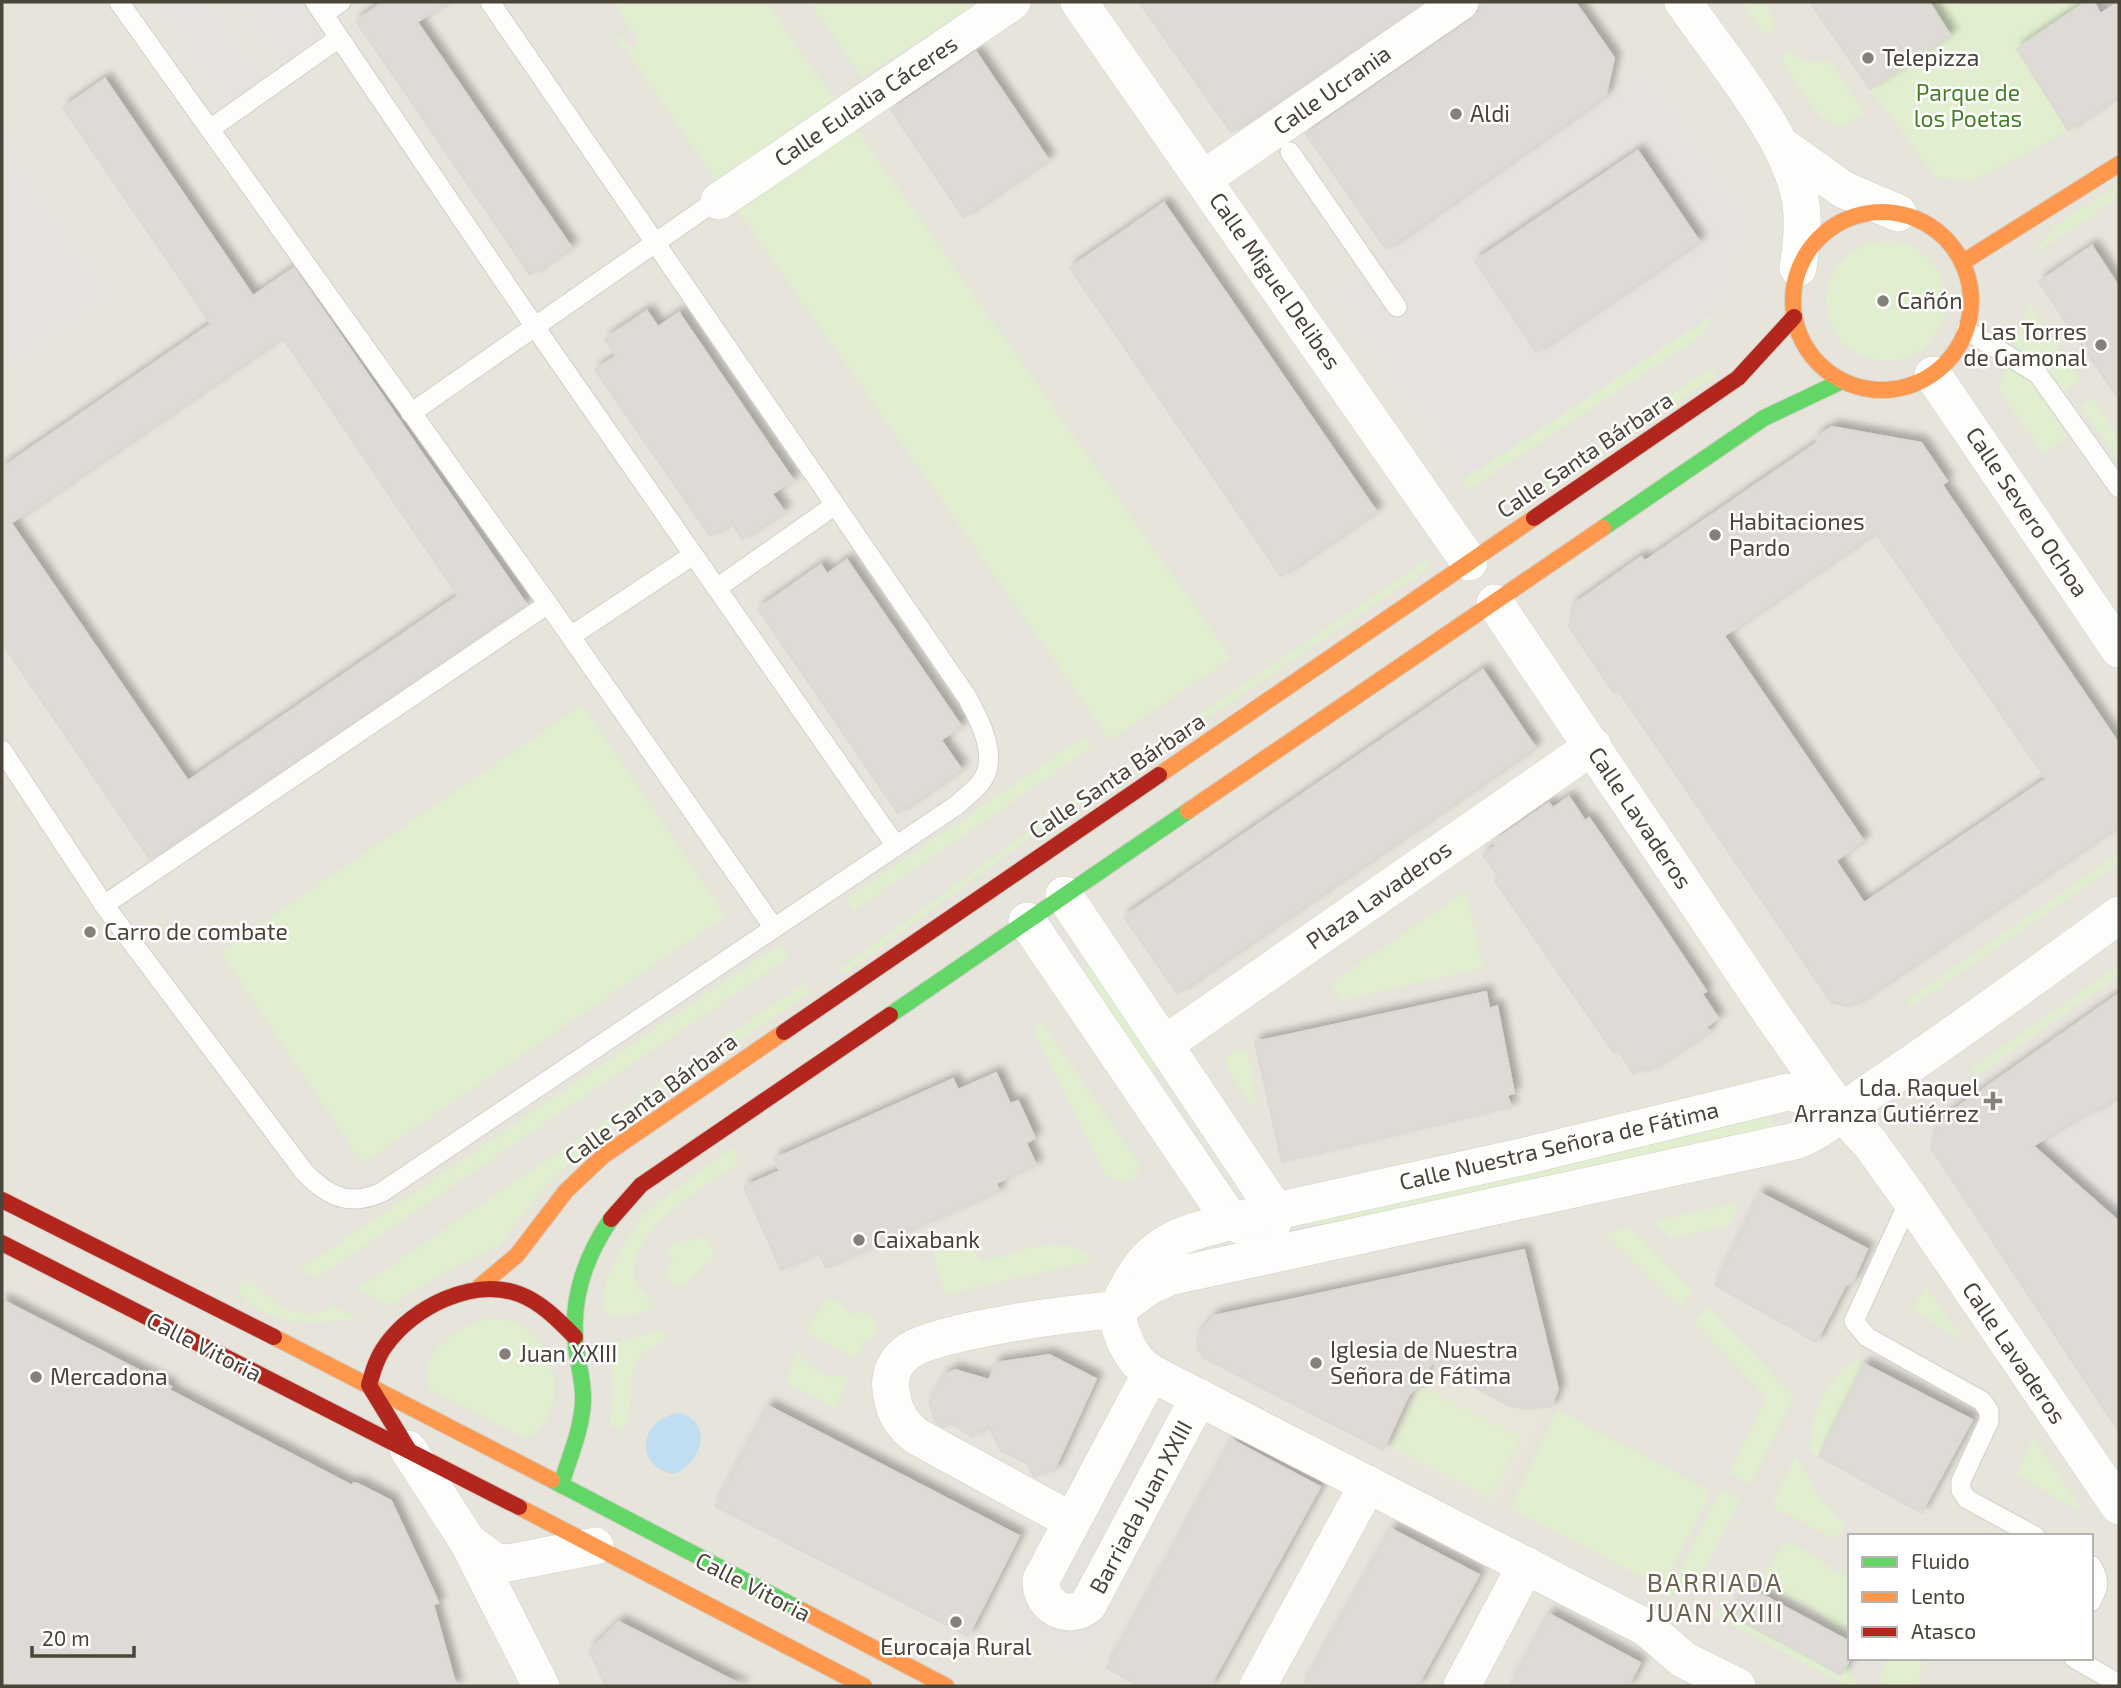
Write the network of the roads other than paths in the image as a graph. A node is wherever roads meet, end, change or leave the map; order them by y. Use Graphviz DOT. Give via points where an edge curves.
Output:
graph roads {
  1 [pos="119,2"];
  2 [pos="341,2"];
  3 [pos="490,2"];
  4 [pos="1012,2"];
  5 [pos="1079,2"];
  6 [pos="1460,2"];
  7 [pos="1683,2"];
  8 [pos="319,8"];
  9 [pos="339,38"];
  10 [pos="210,129"];
  11 [pos="1781,145"];
  12 [pos="1290,152"];
  13 [pos="2119,164"];
  14 [pos="1203,179"];
  15 [pos="714,203"];
  16 [pos="1898,213"];
  17 [pos="655,243"];
  18 [pos="1963,262"];
  19 [pos="1798,268"];
  20 [pos="1397,307"];
  21 [pos="1794,317"];
  22 [pos="535,327"];
  23 [pos="1966,330"];
  24 [pos="1933,375"];
  25 [pos="1842,381"];
  26 [pos="411,414"];
  27 [pos="2119,488"];
  28 [pos="835,505"];
  29 [pos="693,555"];
  30 [pos="1469,562"];
  31 [pos="717,589"];
  32 [pos="1495,603"];
  33 [pos="548,604"];
  34 [pos="571,636"];
  35 [pos="2119,649"];
  36 [pos="1592,746"];
  37 [pos="2,750"];
  38 [pos="896,846"];
  39 [pos="1064,895"];
  40 [pos="104,905"];
  41 [pos="2119,915"];
  42 [pos="1027,921"];
  43 [pos="774,928"];
  44 [pos="1785,1033"];
  45 [pos="1165,1044"];
  46 [pos="1788,1092"];
  47 [pos="1840,1111"];
  48 [pos="1206,1184"];
  49 [pos="1910,1199"];
  50 [pos="2,1200"];
  51 [pos="1256,1222"];
  52 [pos="1189,1232"];
  53 [pos="2,1243"];
  54 [pos="1317,1244"];
  55 [pos="1183,1275"];
  56 [pos="479,1287"];
  57 [pos="1116,1310"];
  58 [pos="575,1337"];
  59 [pos="1151,1373"];
  60 [pos="369,1385"];
  61 [pos="1199,1397"];
  62 [pos="408,1449"];
  63 [pos="1368,1484"];
  64 [pos="561,1485"];
  65 [pos="2119,1506"];
  66 [pos="1072,1521"];
  67 [pos="549,1523"];
  68 [pos="2031,1534"];
  69 [pos="468,1542"];
  70 [pos="595,1546"];
  71 [pos="533,1557"];
  72 [pos="1525,1565"];
  73 [pos="2093,1568"];
  74 [pos="2093,1598"];
  75 [pos="2077,1660"];
  76 [pos="1676,1673"];
  77 [pos="2119,1684"];
  78 [pos="541,1686"];
  79 [pos="864,1686"];
  80 [pos="946,1686"];
  81 [pos="1258,1686"];
  82 [pos="1462,1686"];
  83 [pos="1737,1686"];
  1 -- 10 [label="lane"];
  2 -- 8 [label="lane"];
  3 -- 17 [label="lane"];
  4 -- 15 [label="street, Calle Eulalia Cáceres"];
  5 -- 14 [label="street, Calle Miguel Delibes"];
  6 -- 14 [label="street, Calle Ucrania"];
  7 -- 11 [label="street"];
  8 -- 9 [label="lane"];
  9 -- 10 [label="lane"];
  9 -- 22 [label="lane"];
  10 -- 26 [label="lane"];
  11 -- 16 [label="street" via="1844,190"];
  11 -- 19 [label="street" via="1801,202"];
  12 -- 20 [label="lane"];
  13 -- 18 [label="main road"];
  14 -- 30 [label="street, Calle Miguel Delibes"];
  15 -- 17 [label="lane"];
  16 -- 18 [label="main road" via="1933,228"];
  16 -- 19 [label="main road" via="1864,214 1836,224 1815,242"];
  17 -- 22 [label="lane"];
  17 -- 28 [label="lane"];
  18 -- 23 [label="main road" via="1970,293"];
  19 -- 21 [label="main road"];
  21 -- 25 [label="main road" via="1811,356"];
  21 -- 30 [label="main road, Calle Santa Bárbara" via="1738,378"];
  22 -- 26 [label="lane"];
  22 -- 29 [label="lane"];
  23 -- 24 [label="main road" via="1955,353"];
  23 -- 27 [label="lane" via="2038,373"];
  24 -- 25 [label="main road" via="1889,390 1859,388"];
  24 -- 35 [label="street, Calle Severo Ochoa"];
  25 -- 32 [label="main road" via="1765,418"];
  26 -- 33 [label="lane"];
  28 -- 31 [label="lane"];
  28 -- 38 [label="lane" via="967,696 982,726 989,758 983,780 957,805"];
  29 -- 31 [label="lane"];
  29 -- 34 [label="lane"];
  30 -- 56 [label="main road, Calle Santa Bárbara" via="603,1156 566,1191 517,1255"];
  31 -- 38 [label="lane"];
  32 -- 36 [label="street, Calle Lavaderos"];
  32 -- 39 [label="main road"];
  33 -- 34 [label="lane"];
  33 -- 40 [label="lane"];
  34 -- 43 [label="lane"];
  36 -- 44 [label="street, Calle Lavaderos"];
  36 -- 45 [label="street, Plaza Lavaderos"];
  37 -- 40 [label="lane"];
  38 -- 43 [label="lane"];
  39 -- 42 [label="main road"];
  39 -- 45 [label="street"];
  40 -- 43 [label="lane" via="305,1173 324,1192 345,1200 367,1199 383,1192"];
  41 -- 47 [label="street, Calle Nuestra Señora de Fátima"];
  42 -- 48 [label="street"];
  42 -- 58 [label="main road" via="640,1185 620,1205 589,1253 579,1280"];
  44 -- 46 [label="street, Calle Lavaderos" via="1799,1056 1798,1076"];
  44 -- 47 [label="street, Calle Lavaderos"];
  45 -- 51 [label="street"];
  46 -- 47 [label="street, Calle Nuestra Señora de Fátima" via="1824,1100"];
  46 -- 51 [label="street, Calle Nuestra Señora de Fátima"];
  47 -- 49 [label="street, Calle Lavaderos" via="1870,1143"];
  47 -- 54 [label="street, Calle Nuestra Señora de Fátima" via="1815,1134 1795,1141"];
  48 -- 51 [label="street"];
  48 -- 52 [label="street" via="1198,1220"];
  49 -- 65 [label="street, Calle Lavaderos"];
  49 -- 68 [label="lane" via="1854,1321 1867,1337 1982,1401 1989,1420 1961,1490 1967,1499"];
  50 -- 60 [label="main road, Calle Vitoria"];
  51 -- 52 [label="street, Calle Nuestra Señora de Fátima"];
  51 -- 54 [label="street, Calle Nuestra Señora de Fátima"];
  51 -- 55 [label="street, Calle Nuestra Señora de Fátima"];
  52 -- 57 [label="street, Calle Nuestra Señora de Fátima" via="1160,1246 1139,1265"];
  53 -- 62 [label="main road, Calle Vitoria"];
  54 -- 55 [label="street, Calle Nuestra Señora de Fátima"];
  55 -- 57 [label="street, Calle Nuestra Señora de Fátima" via="1151,1285"];
  56 -- 58 [label="main road" via="518,1293 552,1314"];
  56 -- 60 [label="main road" via="444,1300 402,1328 381,1353"];
  57 -- 59 [label="street, Barriada Juan XXIII" via="1129,1350"];
  57 -- 66 [label="street" via="1071,1313 921,1344 897,1362 891,1374 897,1416 916,1436"];
  58 -- 64 [label="main road" via="583,1401"];
  59 -- 61 [label="street, Barriada Juan XXIII"];
  59 -- 66 [label="street, Barriada Juan XXIII"];
  60 -- 62 [label="main road"];
  60 -- 64 [label="main road, Calle Vitoria"];
  61 -- 63 [label="street, Barriada Juan XXIII"];
  61 -- 66 [label="street, Barriada Juan XXIII" via="1088,1605 1079,1613 1067,1613 1047,1602 1040,1592 1041,1580"];
  62 -- 67 [label="main road, Calle Vitoria"];
  62 -- 69 [label="street"];
  63 -- 72 [label="street, Barriada Juan XXIII"];
  63 -- 81 [label="street"];
  64 -- 67 [label="street"];
  64 -- 80 [label="main road, Calle Vitoria"];
  67 -- 70 [label="main road, Calle Vitoria"];
  67 -- 71 [label="street"];
  69 -- 71 [label="street" via="496,1562"];
  69 -- 78 [label="street"];
  70 -- 71 [label="street"];
  70 -- 79 [label="main road, Calle Vitoria"];
  72 -- 76 [label="street, Barriada Juan XXIII" via="1647,1628"];
  72 -- 82 [label="street"];
  73 -- 74 [label="lane" via="2099,1577"];
  75 -- 77 [label="lane"];
  76 -- 83 [label="street, Barriada Juan XXIII"];
}
